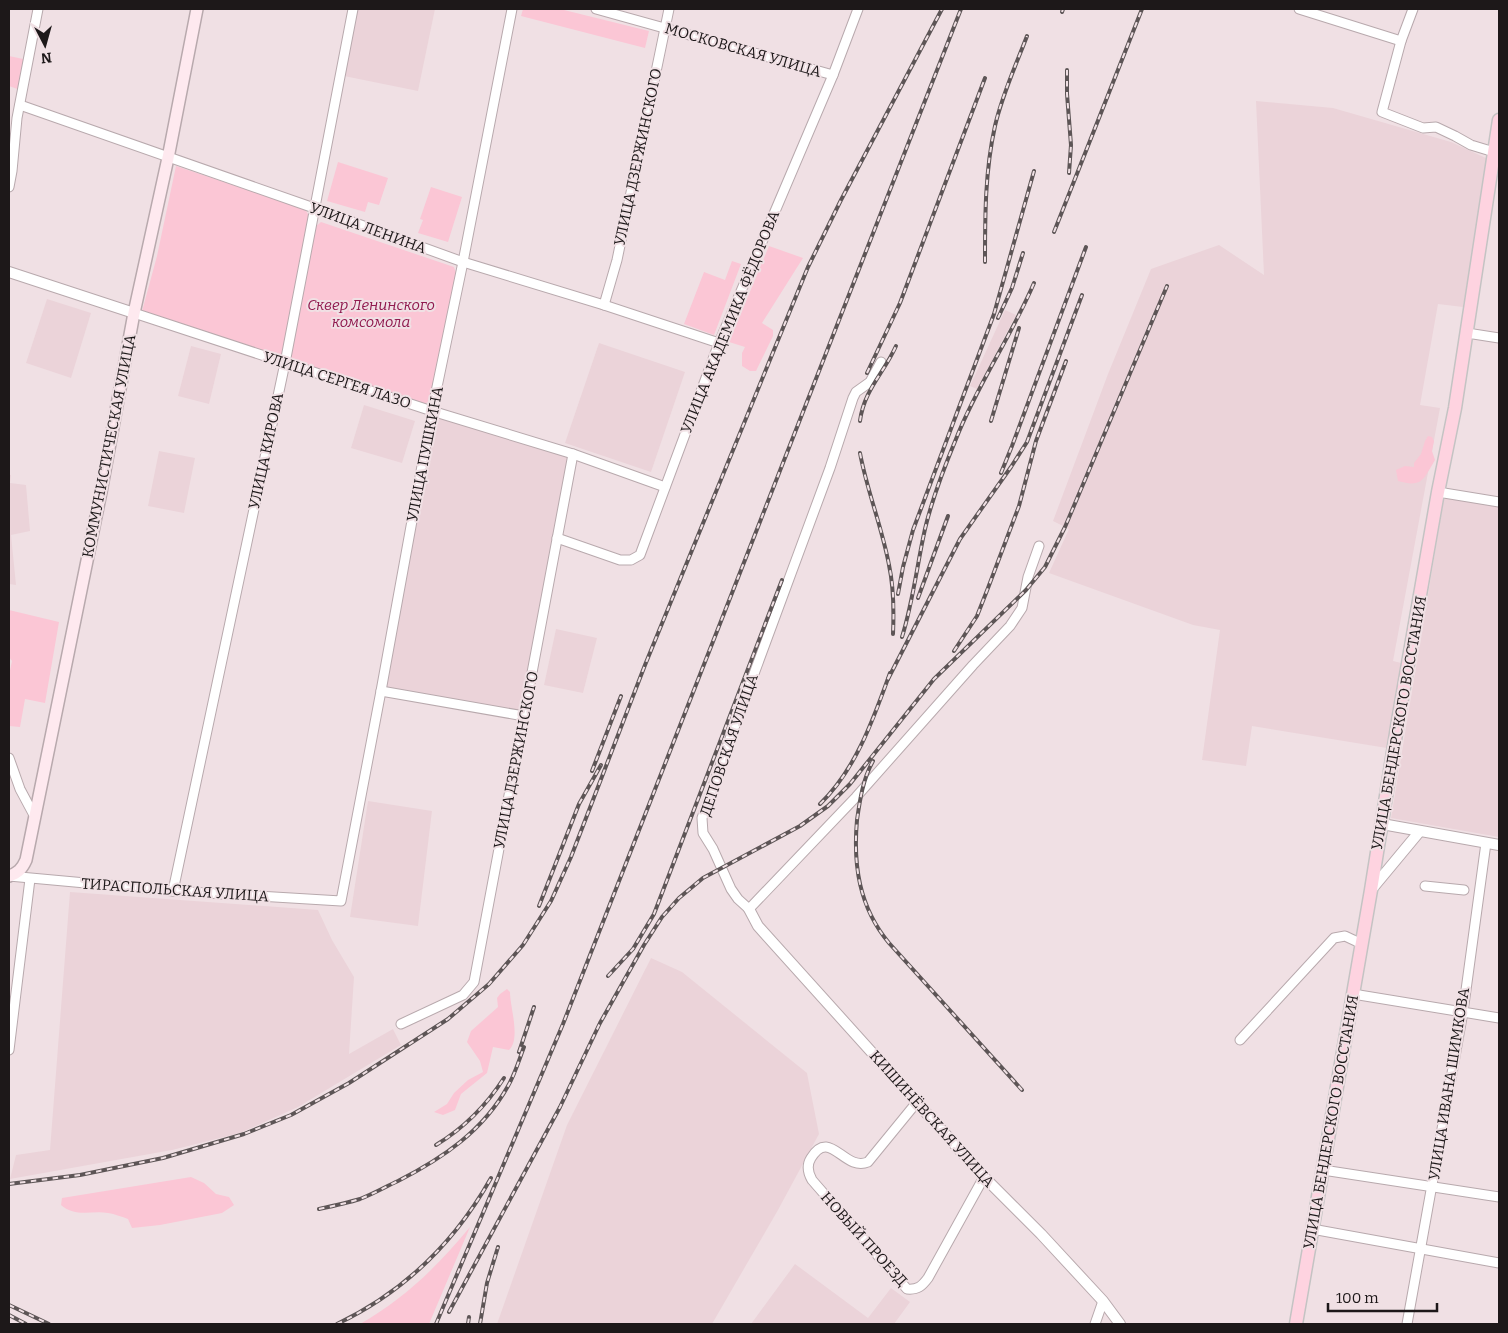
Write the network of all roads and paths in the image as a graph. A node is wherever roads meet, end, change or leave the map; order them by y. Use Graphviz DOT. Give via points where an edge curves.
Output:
graph roads {
  1 [pos="38,9"];
  2 [pos="197,9"];
  3 [pos="353,9"];
  4 [pos="512,9"];
  5 [pos="596,9"];
  6 [pos="668,9"];
  7 [pos="858,9"];
  8 [pos="1300,9"];
  9 [pos="1413,9"];
  10 [pos="665,27"];
  11 [pos="1401,41"];
  12 [pos="832,75"];
  13 [pos="20,105"];
  14 [pos="1499,120"];
  15 [pos="1494,152"];
  16 [pos="168,158"];
  17 [pos="1495,174"];
  18 [pos="9,187"];
  19 [pos="314,208"];
  20 [pos="463,262"];
  21 [pos="9,272"];
  22 [pos="604,305"];
  23 [pos="134,313"];
  24 [pos="1467,333"];
  25 [pos="1499,338"];
  26 [pos="719,343"];
  27 [pos="881,362"];
  28 [pos="285,363"];
  29 [pos="432,411"];
  30 [pos="573,454"];
  31 [pos="665,487"];
  32 [pos="1438,492"];
  33 [pos="1499,502"];
  34 [pos="556,538"];
  35 [pos="1039,546"];
  36 [pos="381,691"];
  37 [pos="524,716"];
  38 [pos="9,758"];
  39 [pos="35,817"];
  40 [pos="1382,824"];
  41 [pos="1420,831"];
  42 [pos="1486,843"];
  43 [pos="1499,845"];
  44 [pos="9,876"];
  45 [pos="30,878"];
  46 [pos="1425,886"];
  47 [pos="1371,890"];
  48 [pos="1464,890"];
  49 [pos="173,891"];
  50 [pos="341,901"];
  51 [pos="749,909"];
  52 [pos="1362,944"];
  53 [pos="1353,994"];
  54 [pos="1462,1012"];
  55 [pos="1499,1018"];
  56 [pos="401,1024"];
  57 [pos="1240,1040"];
  58 [pos="9,1050"];
  59 [pos="917,1102"];
  60 [pos="1323,1170"];
  61 [pos="984,1177"];
  62 [pos="1432,1187"];
  63 [pos="1499,1197"];
  64 [pos="1312,1229"];
  65 [pos="1419,1249"];
  66 [pos="1499,1263"];
  67 [pos="1103,1301"];
  68 [pos="1095,1324"];
  69 [pos="1120,1324"];
  70 [pos="1296,1324"];
  71 [pos="1407,1324"];
  1 -- 13 [label="street"];
  2 -- 16 [label="main road, КОММУНИСТИЧЕСКАЯ УЛИЦА"];
  3 -- 19 [label="street, УЛИЦА КИРОВА"];
  4 -- 20 [label="street, УЛИЦА ПУШКИНА"];
  5 -- 10 [label="street, МОСКОВСКАЯ УЛИЦА"];
  6 -- 10 [label="street, УЛИЦА ДЗЕРЖИНСКОГО"];
  7 -- 12 [label="street, УЛИЦА АКАДЕМИКА ФЁДОРОВА"];
  8 -- 11 [label="street"];
  9 -- 11 [label="street"];
  10 -- 12 [label="street, МОСКОВСКАЯ УЛИЦА"];
  10 -- 22 [label="street, УЛИЦА ДЗЕРЖИНСКОГО" via="617,260"];
  11 -- 15 [label="street" via="1382,112 1423,128 1436,127 1471,145"];
  12 -- 26 [label="street, УЛИЦА АКАДЕМИКА ФЁДОРОВА"];
  13 -- 16 [label="street, УЛИЦА ЛЕНИНА"];
  13 -- 18 [label="street"];
  14 -- 15 [label="main road, УЛИЦА БЕНДЕРСКОГО ВОССТАНИЯ"];
  15 -- 17 [label="main road, УЛИЦА БЕНДЕРСКОГО ВОССТАНИЯ"];
  16 -- 19 [label="street, УЛИЦА ЛЕНИНА"];
  16 -- 23 [label="main road, КОММУНИСТИЧЕСКАЯ УЛИЦА"];
  17 -- 24 [label="main road, УЛИЦА БЕНДЕРСКОГО ВОССТАНИЯ"];
  19 -- 20 [label="street, УЛИЦА ЛЕНИНА"];
  19 -- 28 [label="street, УЛИЦА КИРОВА"];
  20 -- 22 [label="street, УЛИЦА ЛЕНИНА"];
  20 -- 29 [label="street, УЛИЦА ПУШКИНА"];
  21 -- 23 [label="street, УЛИЦА СЕРГЕЯ ЛАЗО"];
  22 -- 26 [label="street, УЛИЦА ЛЕНИНА"];
  23 -- 28 [label="street, УЛИЦА СЕРГЕЯ ЛАЗО"];
  23 -- 39 [label="main road, КОММУНИСТИЧЕСКАЯ УЛИЦА"];
  24 -- 25 [label="street"];
  24 -- 32 [label="main road, УЛИЦА БЕНДЕРСКОГО ВОССТАНИЯ" via="1456,408"];
  26 -- 31 [label="street, УЛИЦА АКАДЕМИКА ФЁДОРОВА"];
  27 -- 51 [label="street, ДЕПОВСКАЯ УЛИЦА" via="870,382 853,398 702,818 703,833 731,889"];
  28 -- 29 [label="street, УЛИЦА СЕРГЕЯ ЛАЗО"];
  28 -- 49 [label="street, УЛИЦА КИРОВА"];
  29 -- 30 [label="street, УЛИЦА СЕРГЕЯ ЛАЗО"];
  29 -- 36 [label="street, УЛИЦА ПУШКИНА"];
  30 -- 31 [label="street, УЛИЦА СЕРГЕЯ ЛАЗО"];
  30 -- 34 [label="street, УЛИЦА ДЗЕРЖИНСКОГО"];
  31 -- 34 [label="street, УЛИЦА АКАДЕМИКА ФЁДОРОВА" via="642,551 636,558 620,560"];
  32 -- 33 [label="street"];
  32 -- 40 [label="main road, УЛИЦА БЕНДЕРСКОГО ВОССТАНИЯ"];
  34 -- 37 [label="street, УЛИЦА ДЗЕРЖИНСКОГО"];
  35 -- 51 [label="street" via="1020,613 1010,626 856,797"];
  36 -- 37 [label="street"];
  36 -- 50 [label="street, УЛИЦА ПУШКИНА"];
  37 -- 56 [label="street, УЛИЦА ДЗЕРЖИНСКОГО" via="474,982 463,995"];
  38 -- 39 [label="street" via="20,790"];
  39 -- 44 [label="main road, КОММУНИСТИЧЕСКАЯ УЛИЦА" via="23,867"];
  40 -- 41 [label="street"];
  40 -- 47 [label="main road, УЛИЦА БЕНДЕРСКОГО ВОССТАНИЯ"];
  41 -- 42 [label="street"];
  41 -- 47 [label="street"];
  42 -- 43 [label="street"];
  42 -- 54 [label="street, УЛИЦА ИВАНА ШИМКОВА"];
  44 -- 45 [label="street, ТИРАСПОЛЬСКАЯ УЛИЦА"];
  45 -- 49 [label="street, ТИРАСПОЛЬСКАЯ УЛИЦА"];
  45 -- 58 [label="street"];
  46 -- 48 [label="street"];
  47 -- 52 [label="main road, УЛИЦА БЕНДЕРСКОГО ВОССТАНИЯ"];
  49 -- 50 [label="street, ТИРАСПОЛЬСКАЯ УЛИЦА"];
  51 -- 59 [label="street, КИШИНЁВСКАЯ УЛИЦА" via="758,926"];
  52 -- 53 [label="main road, УЛИЦА БЕНДЕРСКОГО ВОССТАНИЯ"];
  52 -- 57 [label="street" via="1345,936 1334,938"];
  53 -- 54 [label="street"];
  53 -- 60 [label="main road, УЛИЦА БЕНДЕРСКОГО ВОССТАНИЯ"];
  54 -- 55 [label="street"];
  54 -- 62 [label="street, УЛИЦА ИВАНА ШИМКОВА"];
  59 -- 61 [label="street, КИШИНЁВСКАЯ УЛИЦА"];
  59 -- 61 [label="street, НОВЫЙ ПРОЕЗД" via="868,1162 857,1164 833,1149 820,1147 809,1161 808,1174 907,1289 922,1286 928,1278"];
  60 -- 62 [label="street"];
  60 -- 64 [label="main road, УЛИЦА БЕНДЕРСКОГО ВОССТАНИЯ"];
  61 -- 67 [label="street, КИШИНЁВСКАЯ УЛИЦА"];
  62 -- 63 [label="street"];
  62 -- 65 [label="street, УЛИЦА ИВАНА ШИМКОВА"];
  64 -- 65 [label="street"];
  64 -- 70 [label="main road, УЛИЦА БЕНДЕРСКОГО ВОССТАНИЯ"];
  65 -- 66 [label="street"];
  65 -- 71 [label="street, УЛИЦА ИВАНА ШИМКОВА"];
  67 -- 68 [label="street"];
  67 -- 69 [label="street, КИШИНЁВСКАЯ УЛИЦА"];
}
